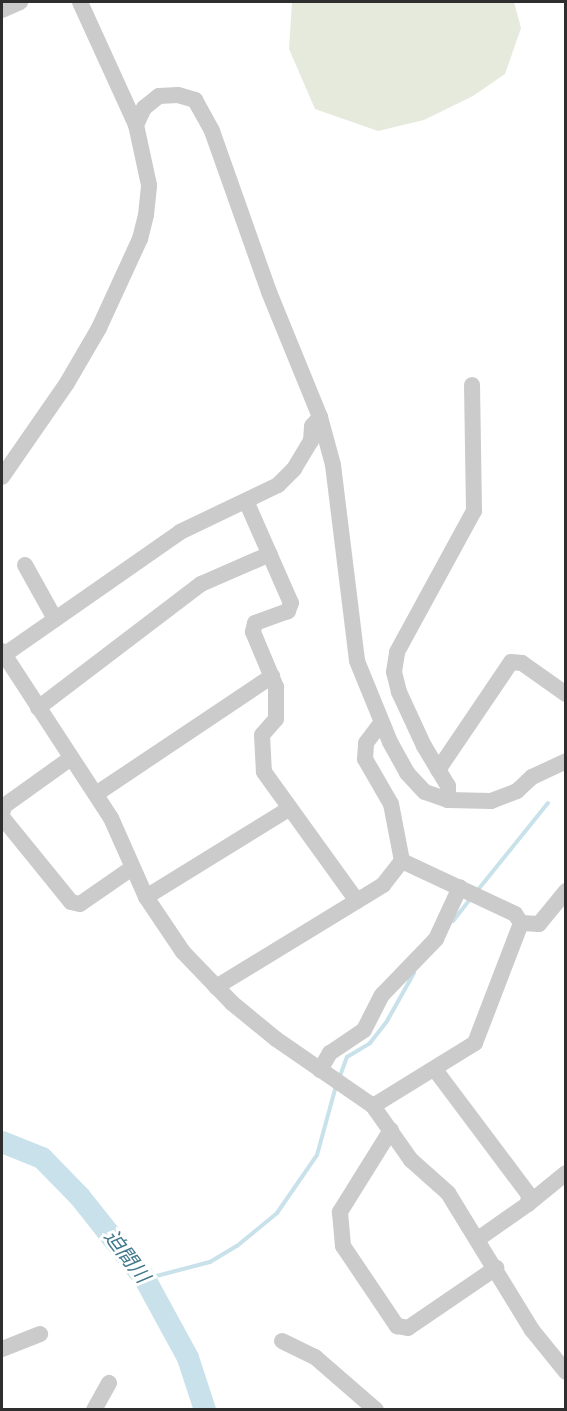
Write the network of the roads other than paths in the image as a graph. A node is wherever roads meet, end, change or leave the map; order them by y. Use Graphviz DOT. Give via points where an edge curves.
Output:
graph roads {
  1 [pos="20,2"];
  2 [pos="80,2"];
  3 [pos="2,10"];
  4 [pos="136,126"];
  5 [pos="472,385"];
  6 [pos="321,417"];
  7 [pos="2,477"];
  8 [pos="247,502"];
  9 [pos="270,554"];
  10 [pos="25,565"];
  11 [pos="55,619"];
  12 [pos="3,653"];
  13 [pos="272,676"];
  14 [pos="566,694"];
  15 [pos="38,708"];
  16 [pos="382,722"];
  17 [pos="70,758"];
  18 [pos="566,761"];
  19 [pos="438,770"];
  20 [pos="96,794"];
  21 [pos="448,800"];
  22 [pos="290,808"];
  23 [pos="2,815"];
  24 [pos="402,861"];
  25 [pos="132,868"];
  26 [pos="460,887"];
  27 [pos="566,891"];
  28 [pos="146,897"];
  29 [pos="357,901"];
  30 [pos="521,923"];
  31 [pos="216,987"];
  32 [pos="320,1071"];
  33 [pos="436,1071"];
  34 [pos="373,1106"];
  35 [pos="391,1130"];
  36 [pos="566,1173"];
  37 [pos="528,1204"];
  38 [pos="478,1239"];
  39 [pos="496,1268"];
  40 [pos="40,1334"];
  41 [pos="282,1341"];
  42 [pos="2,1349"];
  43 [pos="566,1372"];
  44 [pos="109,1383"];
  45 [pos="94,1410"];
  46 [pos="376,1410"];
  1 -- 3 [label="street"];
  2 -- 4 [label="street"];
  4 -- 6 [label="street" via="144,108 159,96 195,100 228,171 269,292"];
  4 -- 7 [label="street" via="149,185 140,239 94,337"];
  5 -- 19 [label="street" via="474,511 397,652 394,672 404,703"];
  6 -- 8 [label="street" via="312,426 310,441 294,470"];
  6 -- 16 [label="street" via="333,465 352,637 357,661"];
  8 -- 9 [label="street"];
  8 -- 11 [label="street" via="180,532"];
  9 -- 13 [label="street" via="291,603 288,611 255,622 253,632"];
  9 -- 15 [label="street" via="201,584"];
  10 -- 11 [label="street"];
  11 -- 12 [label="street"];
  12 -- 15 [label="street"];
  13 -- 20 [label="street"];
  13 -- 22 [label="street" via="276,719 262,735 264,772"];
  14 -- 19 [label="street" via="522,663 511,662"];
  15 -- 17 [label="street"];
  16 -- 21 [label="street" via="407,773 425,792"];
  16 -- 24 [label="street" via="366,742 365,759 391,804"];
  17 -- 20 [label="street"];
  17 -- 23 [label="street" via="4,806"];
  18 -- 21 [label="street" via="532,777 517,791 491,801"];
  19 -- 21 [label="street" via="448,786"];
  20 -- 25 [label="street" via="125,843"];
  22 -- 28 [label="street"];
  22 -- 29 [label="street"];
  23 -- 25 [label="street" via="71,902 80,904"];
  24 -- 26 [label="street"];
  24 -- 29 [label="street" via="383,885"];
  25 -- 28 [label="street"];
  26 -- 30 [label="street" via="516,914"];
  26 -- 32 [label="street" via="436,939 382,995 364,1030 330,1053"];
  27 -- 30 [label="street" via="539,924"];
  28 -- 31 [label="street" via="183,952"];
  29 -- 31 [label="street"];
  30 -- 33 [label="street" via="475,1043"];
  31 -- 32 [label="street"];
  32 -- 34 [label="street"];
  33 -- 34 [label="street"];
  33 -- 37 [label="street" via="529,1195"];
  34 -- 35 [label="street"];
  35 -- 38 [label="street" via="411,1160 448,1193"];
  35 -- 39 [label="street" via="340,1212 343,1246 397,1326 408,1328"];
  36 -- 37 [label="street"];
  37 -- 38 [label="street"];
  38 -- 39 [label="street"];
  39 -- 43 [label="street" via="532,1330"];
  40 -- 42 [label="street"];
  41 -- 46 [label="street" via="315,1357"];
  44 -- 45 [label="street"];
}
